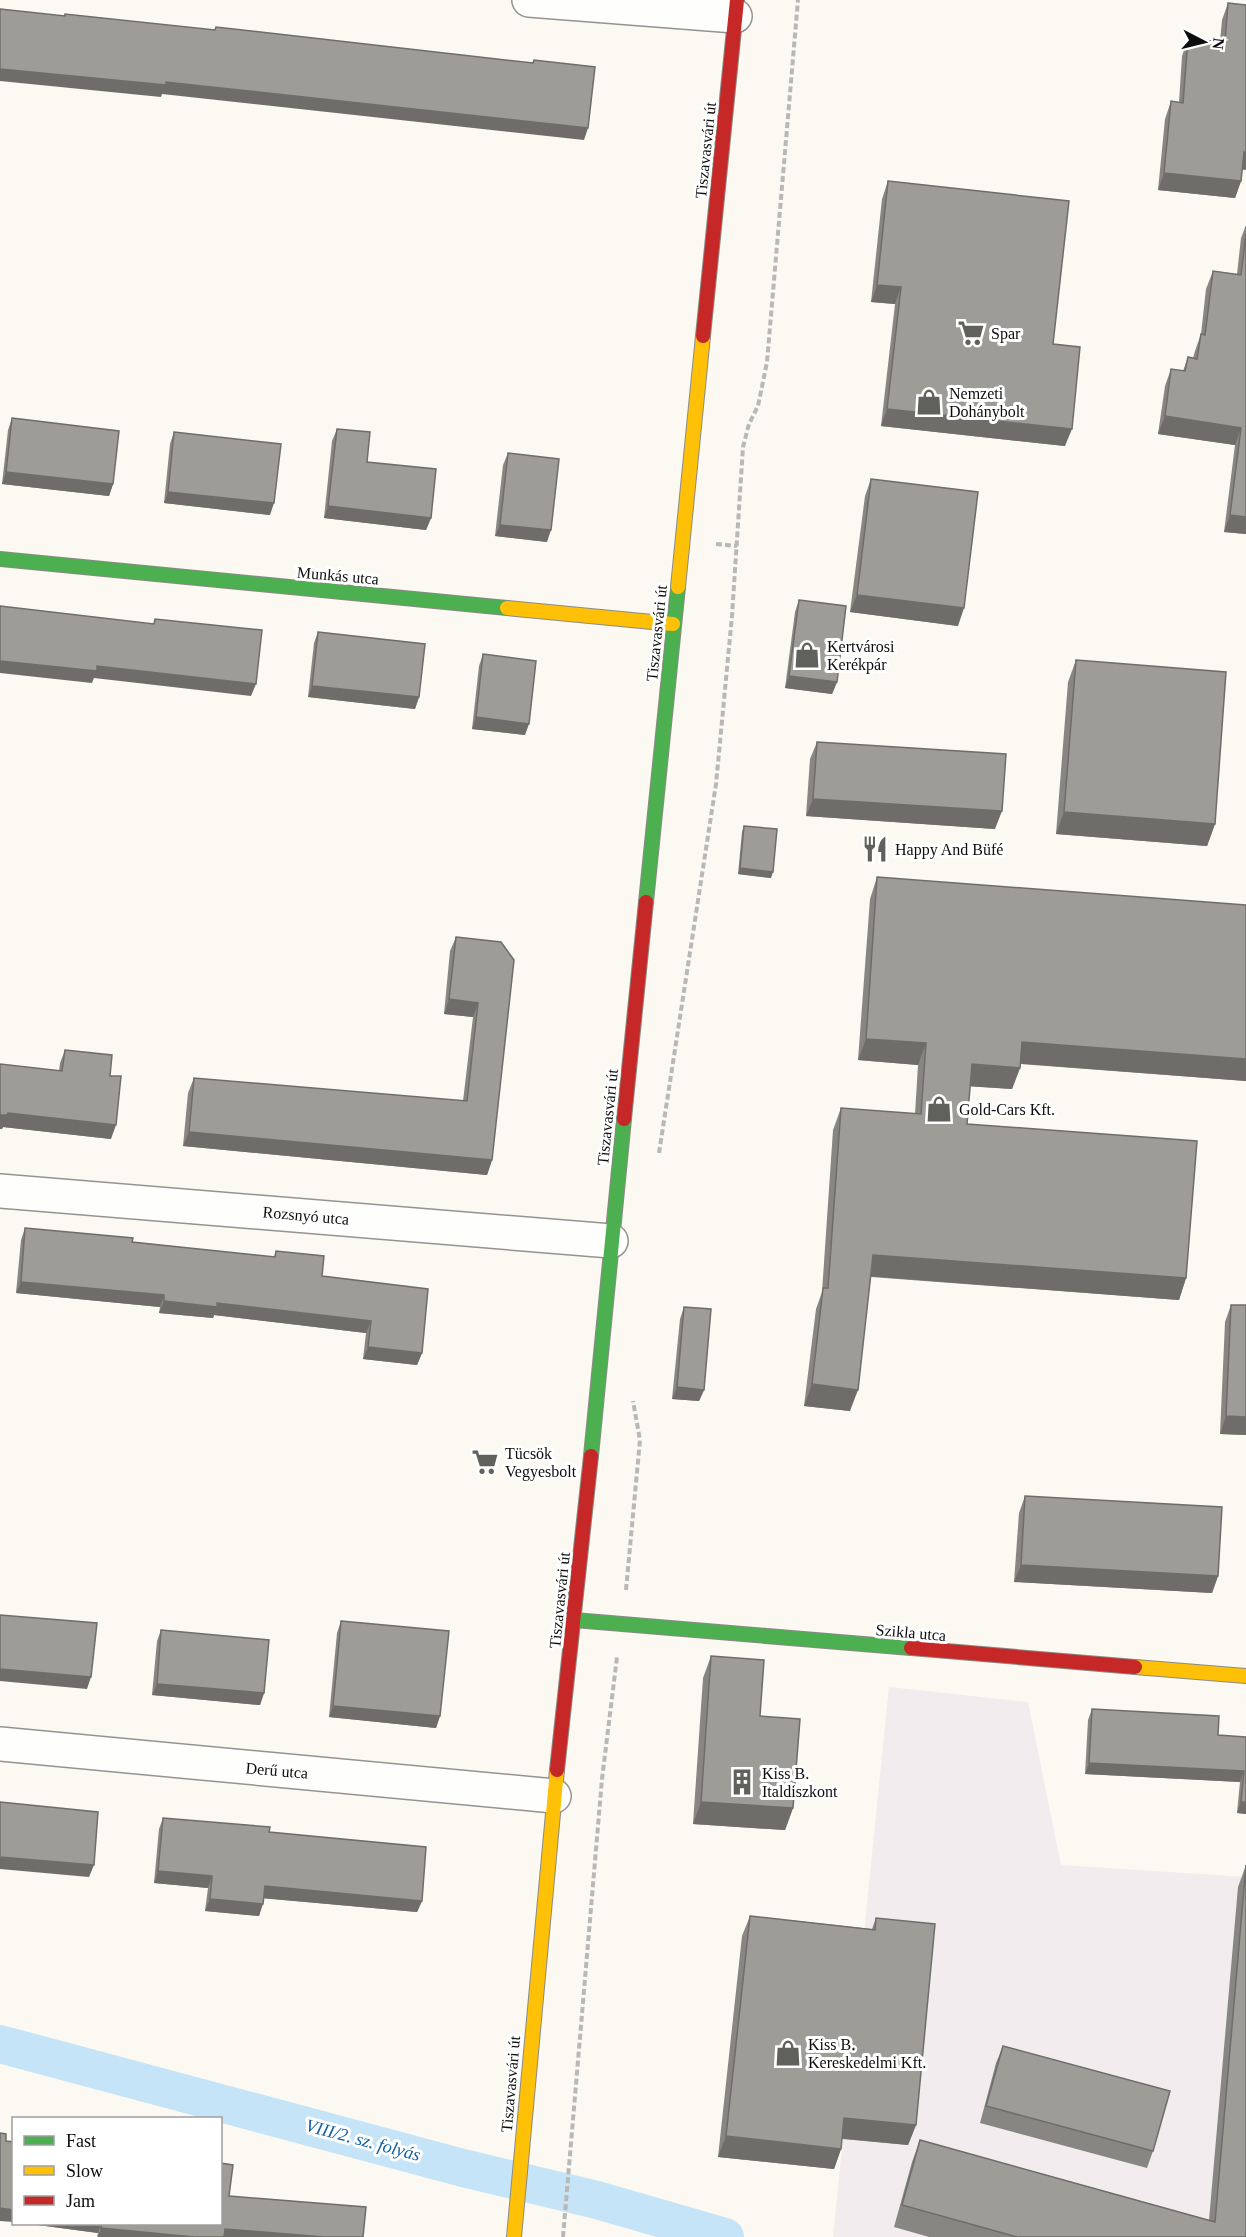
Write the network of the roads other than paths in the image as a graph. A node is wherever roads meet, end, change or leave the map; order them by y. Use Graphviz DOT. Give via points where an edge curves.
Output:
graph roads {
  1 [pos="529,0"];
  2 [pos="736,8"];
  3 [pos="0,559"];
  4 [pos="673,624"];
  5 [pos="0,1191"];
  6 [pos="611,1241"];
  7 [pos="574,1620"];
  8 [pos="1246,1676"];
  9 [pos="0,1744"];
  10 [pos="554,1796"];
  11 [pos="514,2237"];
  1 -- 2 [label="street"];
  2 -- 4 [label="main road, Tiszavasvári út"];
  3 -- 4 [label="main road, Munkás utca"];
  4 -- 6 [label="main road, Tiszavasvári út"];
  5 -- 6 [label="street, Rozsnyó utca"];
  6 -- 7 [label="main road, Tiszavasvári út"];
  7 -- 8 [label="main road, Szikla utca"];
  7 -- 10 [label="main road, Tiszavasvári út"];
  9 -- 10 [label="street, Derű utca"];
  10 -- 11 [label="main road, Tiszavasvári út"];
}
